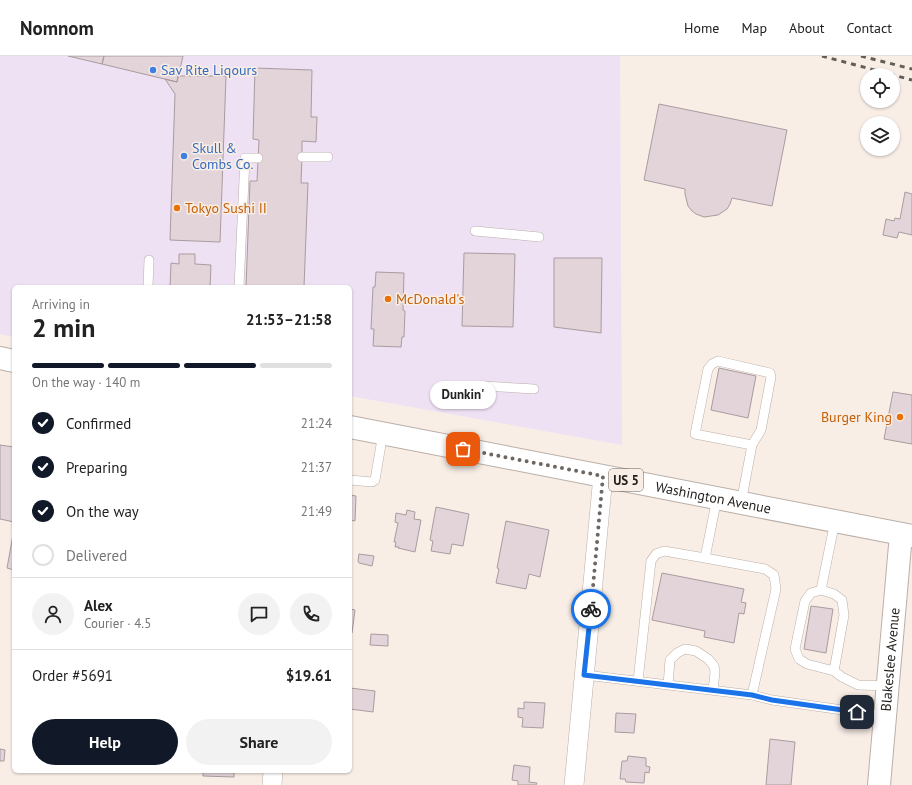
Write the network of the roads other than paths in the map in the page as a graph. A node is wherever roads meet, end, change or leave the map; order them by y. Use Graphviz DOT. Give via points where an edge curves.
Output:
graph roads {
  1 [pos="302,157"];
  2 [pos="328,157"];
  3 [pos="258,158"];
  4 [pos="475,231"];
  5 [pos="539,237"];
  6 [pos="149,260"];
  7 [pos="148,285"];
  8 [pos="239,285"];
  9 [pos="0,358"];
  10 [pos="12,361"];
  11 [pos="482,386"];
  12 [pos="534,389"];
  13 [pos="352,427"];
  14 [pos="383,433"];
  15 [pos="752,445"];
  16 [pos="603,476"];
  17 [pos="352,480"];
  18 [pos="717,498"];
  19 [pos="741,503"];
  20 [pos="835,521"];
  21 [pos="907,535"];
  22 [pos="705,558"];
  23 [pos="821,590"];
  24 [pos="834,671"];
  25 [pos="584,675"];
  26 [pos="638,681"];
  27 [pos="668,685"];
  28 [pos="888,686"];
  29 [pos="713,690"];
  30 [pos="752,695"];
  31 [pos="885,716"];
  32 [pos="273,773"];
  33 [pos="272,785"];
  34 [pos="574,785"];
  35 [pos="879,785"];
  1 -- 2 [label="lane"];
  3 -- 8 [label="lane" via="245,158"];
  4 -- 5 [label="lane"];
  6 -- 7 [label="lane"];
  9 -- 10 [label="main road"];
  11 -- 12 [label="lane"];
  13 -- 14 [label="main road, Washington Avenue / US 5"];
  14 -- 16 [label="main road, Washington Avenue / US 5"];
  14 -- 17 [label="lane" via="375,480"];
  15 -- 15 [label="lane" via="761,430 770,373 718,361 708,369 695,434"];
  15 -- 19 [label="lane"];
  16 -- 18 [label="main road, Washington Avenue / US 5"];
  16 -- 25 [label="street"];
  18 -- 19 [label="main road, Washington Avenue / US 5"];
  18 -- 22 [label="lane"];
  19 -- 20 [label="main road, Washington Avenue / US 5"];
  20 -- 21 [label="main road, Washington Avenue / US 5"];
  20 -- 23 [label="lane"];
  21 -- 28 [label="main road, Blakeslee Avenue"];
  22 -- 26 [label="lane" via="664,551 656,554 651,561"];
  22 -- 30 [label="lane" via="765,569 774,575 776,589"];
  23 -- 24 [label="lane" via="842,600 844,615"];
  23 -- 24 [label="lane" via="811,593 805,601 795,650 799,659 807,664"];
  24 -- 28 [label="lane" via="858,685"];
  25 -- 26 [label="lane"];
  25 -- 34 [label="street"];
  26 -- 27 [label="lane"];
  27 -- 29 [label="lane"];
  27 -- 29 [label="lane" via="670,660 685,650 696,651 714,666"];
  28 -- 31 [label="main road, Blakeslee Avenue"];
  29 -- 30 [label="lane"];
  30 -- 31 [label="lane"];
  31 -- 35 [label="main road, Blakeslee Avenue"];
  32 -- 33 [label="street"];
}
